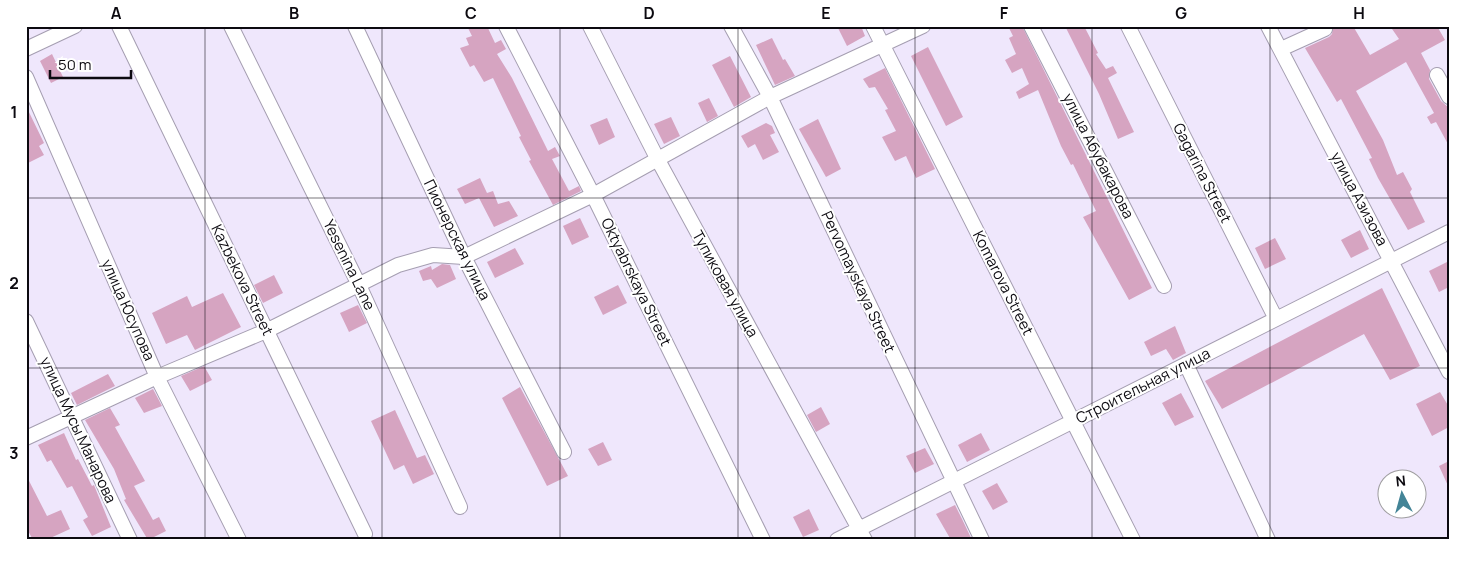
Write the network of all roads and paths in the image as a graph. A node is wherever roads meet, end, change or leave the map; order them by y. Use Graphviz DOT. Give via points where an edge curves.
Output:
graph roads {
  1 [pos="75,26"];
  2 [pos="119,26"];
  3 [pos="231,26"];
  4 [pos="355,26"];
  5 [pos="506,26"];
  6 [pos="590,26"];
  7 [pos="731,26"];
  8 [pos="873,26"];
  9 [pos="923,26"];
  10 [pos="1031,26"];
  11 [pos="1128,26"];
  12 [pos="1268,26"];
  13 [pos="1325,30"];
  14 [pos="882,45"];
  15 [pos="26,48"];
  16 [pos="1280,49"];
  17 [pos="1438,76"];
  18 [pos="26,77"];
  19 [pos="770,97"];
  20 [pos="1449,97"];
  21 [pos="658,160"];
  22 [pos="592,194"];
  23 [pos="1449,232"];
  24 [pos="464,257"];
  25 [pos="1391,261"];
  26 [pos="358,283"];
  27 [pos="1164,286"];
  28 [pos="1276,319"];
  29 [pos="26,321"];
  30 [pos="266,331"];
  31 [pos="1186,364"];
  32 [pos="1449,372"];
  33 [pos="157,377"];
  34 [pos="72,415"];
  35 [pos="1073,421"];
  36 [pos="26,438"];
  37 [pos="564,452"];
  38 [pos="953,482"];
  39 [pos="460,507"];
  40 [pos="365,534"];
  41 [pos="862,534"];
  42 [pos="130,540"];
  43 [pos="239,540"];
  44 [pos="763,540"];
  45 [pos="837,540"];
  46 [pos="982,540"];
  47 [pos="1133,540"];
  48 [pos="1268,540"];
  1 -- 15 [label="street"];
  2 -- 30 [label="street, Kazbekova Street"];
  3 -- 26 [label="street, Yesenina Lane"];
  4 -- 24 [label="street, Пионерская улица"];
  5 -- 22 [label="street, Oktyabrskaya Street"];
  6 -- 21 [label="street, Тупиковая улица"];
  7 -- 19 [label="street, Pervomayskaya Street"];
  8 -- 14 [label="street, Komarova Street"];
  9 -- 14 [label="street"];
  10 -- 27 [label="street, улица Абубакарова"];
  11 -- 28 [label="street, Gagarina Street"];
  12 -- 16 [label="street, улица Азизова"];
  13 -- 16 [label="street"];
  14 -- 19 [label="street"];
  14 -- 35 [label="street, Komarova Street"];
  16 -- 25 [label="street, улица Азизова"];
  17 -- 20 [label="street"];
  18 -- 33 [label="street, улица Юсупова"];
  19 -- 21 [label="street"];
  19 -- 38 [label="street, Pervomayskaya Street"];
  21 -- 22 [label="street"];
  21 -- 41 [label="street, Тупиковая улица"];
  22 -- 24 [label="street"];
  22 -- 44 [label="street, Oktyabrskaya Street"];
  23 -- 25 [label="street, Строительная улица"];
  24 -- 26 [label="street" via="433,255 398,265"];
  24 -- 37 [label="street, Пионерская улица"];
  25 -- 28 [label="street, Строительная улица"];
  25 -- 32 [label="street, улица Азизова"];
  26 -- 30 [label="street"];
  26 -- 39 [label="street, Yesenina Lane"];
  28 -- 31 [label="street, Строительная улица"];
  29 -- 34 [label="street, улица Мусы Манарова"];
  30 -- 33 [label="street"];
  30 -- 40 [label="street, Kazbekova Street"];
  31 -- 35 [label="street, Строительная улица"];
  31 -- 48 [label="street"];
  33 -- 34 [label="street"];
  33 -- 43 [label="street, улица Юсупова"];
  34 -- 36 [label="street"];
  34 -- 42 [label="street, улица Мусы Манарова"];
  35 -- 38 [label="street, Строительная улица"];
  35 -- 47 [label="street, Komarova Street"];
  38 -- 41 [label="street, Строительная улица"];
  38 -- 46 [label="street, Pervomayskaya Street"];
  41 -- 45 [label="street, Строительная улица"];
}
